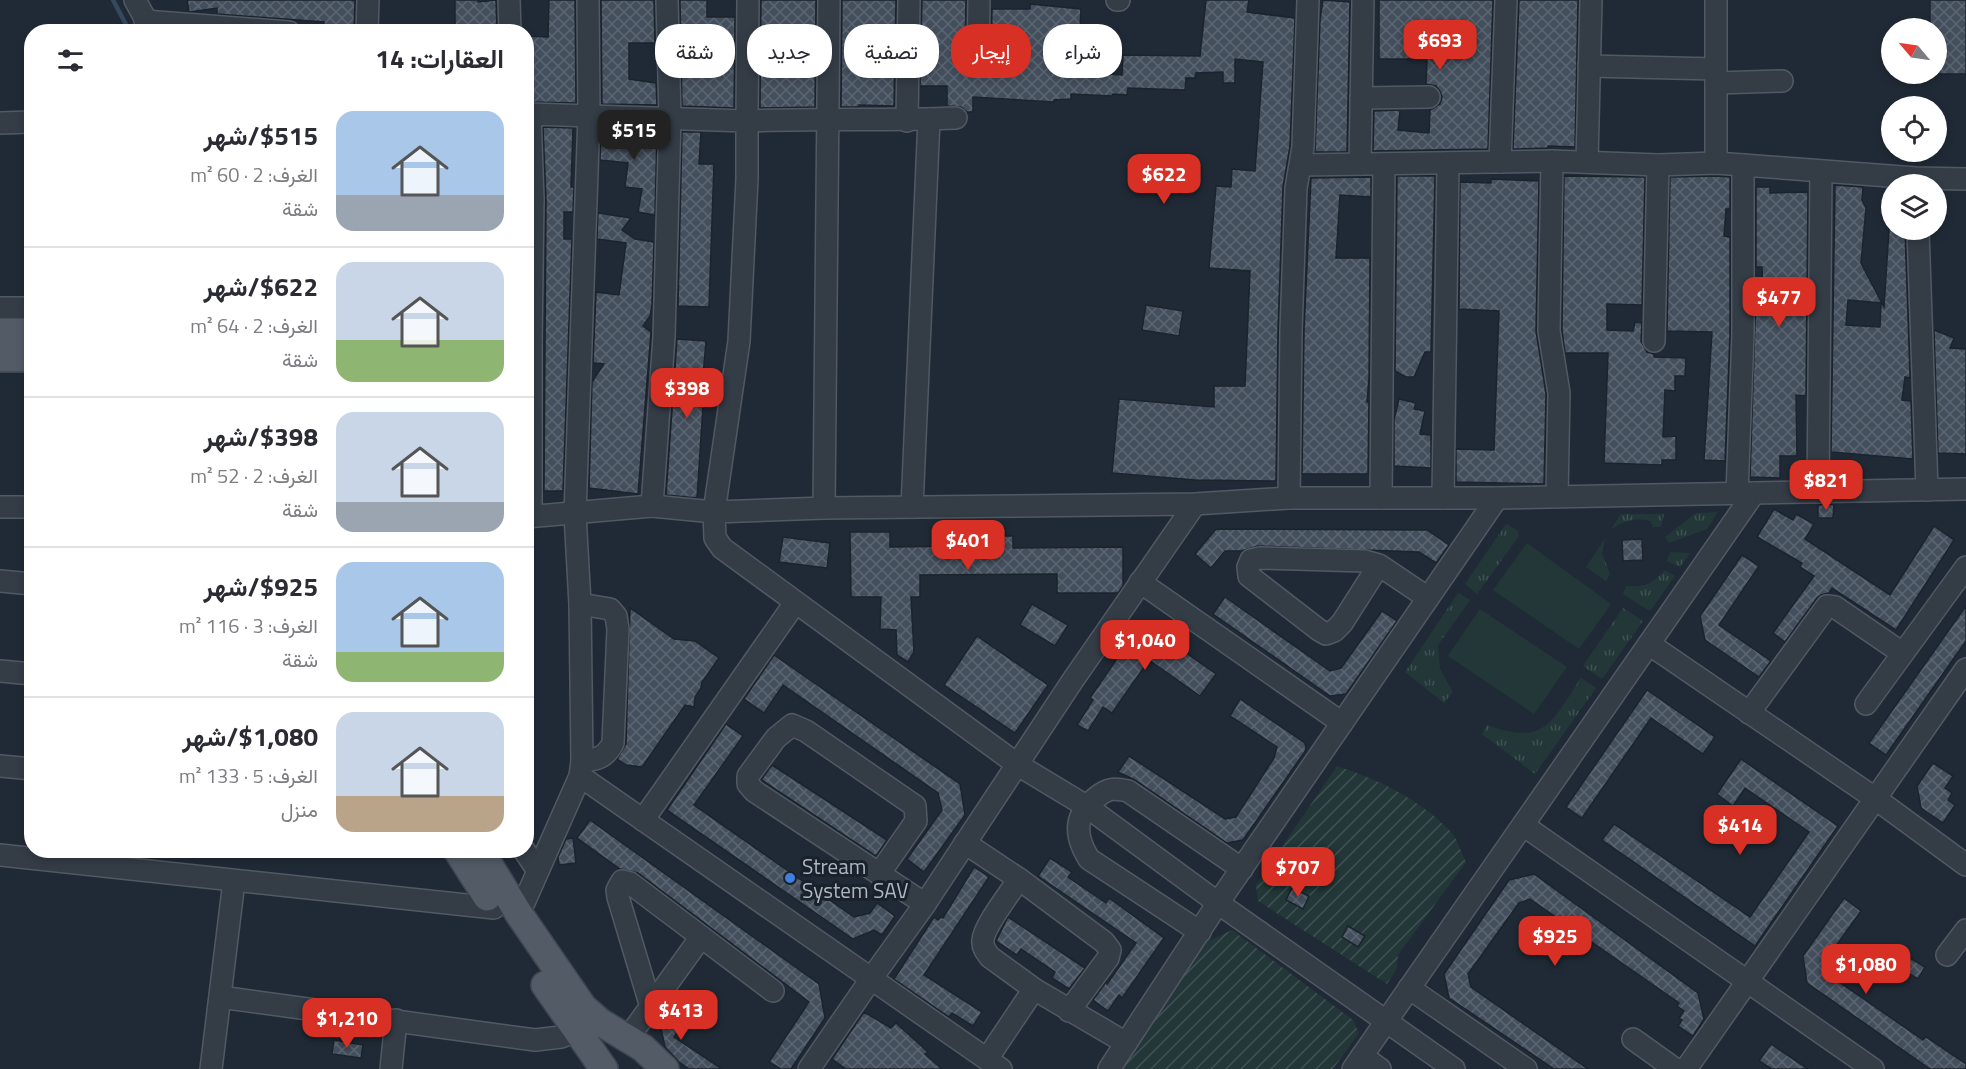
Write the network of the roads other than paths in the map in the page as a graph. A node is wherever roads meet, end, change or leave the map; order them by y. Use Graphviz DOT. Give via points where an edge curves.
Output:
graph roads {
  1 [pos="135,0"];
  2 [pos="368,0"];
  3 [pos="509,0"];
  4 [pos="588,0"];
  5 [pos="667,0"];
  6 [pos="748,0"];
  7 [pos="829,0"];
  8 [pos="909,0"];
  9 [pos="979,0"];
  10 [pos="1308,0"];
  11 [pos="1363,0"];
  12 [pos="1506,0"];
  13 [pos="1591,0"];
  14 [pos="1716,0"];
  15 [pos="147,24"];
  16 [pos="367,24"];
  17 [pos="510,24"];
  18 [pos="979,24"];
  19 [pos="1589,66"];
  20 [pos="1716,76"];
  21 [pos="1782,81"];
  22 [pos="1429,97"];
  23 [pos="1361,98"];
  24 [pos="534,114"];
  25 [pos="589,115"];
  26 [pos="670,118"];
  27 [pos="827,118"];
  28 [pos="956,118"];
  29 [pos="930,119"];
  30 [pos="747,120"];
  31 [pos="907,121"];
  32 [pos="24,122"];
  33 [pos="0,123"];
  34 [pos="1552,161"];
  35 [pos="1500,162"];
  36 [pos="1587,162"];
  37 [pos="1448,163"];
  38 [pos="1716,163"];
  39 [pos="1360,164"];
  40 [pos="1384,164"];
  41 [pos="1301,165"];
  42 [pos="1658,165"];
  43 [pos="1743,165"];
  44 [pos="1821,171"];
  45 [pos="1881,177"];
  46 [pos="1966,178"];
  47 [pos="1947,179"];
  48 [pos="1918,240"];
  49 [pos="0,308"];
  50 [pos="24,308"];
  51 [pos="0,332"];
  52 [pos="24,332"];
  53 [pos="1654,340"];
  54 [pos="0,358"];
  55 [pos="24,358"];
  56 [pos="1966,489"];
  57 [pos="1928,490"];
  58 [pos="1818,492"];
  59 [pos="1746,493"];
  60 [pos="1557,496"];
  61 [pos="1289,498"];
  62 [pos="1381,498"];
  63 [pos="1443,498"];
  64 [pos="1497,498"];
  65 [pos="1195,504"];
  66 [pos="652,506"];
  67 [pos="0,507"];
  68 [pos="24,507"];
  69 [pos="912,507"];
  70 [pos="824,508"];
  71 [pos="714,512"];
  72 [pos="574,514"];
  73 [pos="534,517"];
  74 [pos="1379,565"];
  75 [pos="1966,567"];
  76 [pos="0,580"];
  77 [pos="1140,582"];
  78 [pos="24,583"];
  79 [pos="1428,598"];
  80 [pos="795,603"];
  81 [pos="580,604"];
  82 [pos="1649,644"];
  83 [pos="1902,653"];
  84 [pos="1966,669"];
  85 [pos="0,671"];
  86 [pos="24,673"];
  87 [pos="1866,704"];
  88 [pos="1749,713"];
  89 [pos="1342,723"];
  90 [pos="1018,765"];
  91 [pos="0,766"];
  92 [pos="24,768"];
  93 [pos="581,769"];
  94 [pos="1876,799"];
  95 [pos="1086,806"];
  96 [pos="643,820"];
  97 [pos="1523,825"];
  98 [pos="965,843"];
  99 [pos="0,855"];
  100 [pos="24,858"];
  101 [pos="28,858"];
  102 [pos="464,858"];
  103 [pos="484,858"];
  104 [pos="529,858"];
  105 [pos="1966,865"];
  106 [pos="1242,869"];
  107 [pos="538,871"];
  108 [pos="879,874"];
  109 [pos="1019,879"];
  110 [pos="234,880"];
  111 [pos="1218,903"];
  112 [pos="925,904"];
  113 [pos="507,911"];
  114 [pos="1966,930"];
  115 [pos="1200,932"];
  116 [pos="701,937"];
  117 [pos="1947,956"];
  118 [pos="871,979"];
  119 [pos="1747,983"];
  120 [pos="1409,988"];
  121 [pos="1034,989"];
  122 [pos="773,991"];
  123 [pos="220,997"];
  124 [pos="569,1004"];
  125 [pos="651,1007"];
  126 [pos="1069,1011"];
  127 [pos="396,1020"];
  128 [pos="1386,1021"];
  129 [pos="577,1031"];
  130 [pos="628,1038"];
  131 [pos="1633,1039"];
  132 [pos="1126,1043"];
  133 [pos="1357,1063"];
  134 [pos="994,1064"];
  135 [pos="658,1066"];
  136 [pos="211,1069"];
  137 [pos="391,1069"];
  138 [pos="605,1069"];
  139 [pos="809,1069"];
  140 [pos="1109,1069"];
  141 [pos="1380,1069"];
  142 [pos="1454,1069"];
  143 [pos="1526,1069"];
  144 [pos="1675,1069"];
  145 [pos="1686,1069"];
  146 [pos="1873,1069"];
  1 -- 15 [label="street"];
  2 -- 16 [label="street"];
  3 -- 17 [label="street"];
  4 -- 25 [label="street"];
  5 -- 26 [label="street"];
  6 -- 30 [label="street"];
  7 -- 27 [label="street"];
  8 -- 31 [label="street"];
  9 -- 18 [label="street"];
  10 -- 41 [label="street"];
  11 -- 23 [label="street"];
  12 -- 35 [label="street"];
  13 -- 19 [label="street"];
  14 -- 20 [label="street"];
  19 -- 20 [label="street"];
  19 -- 36 [label="street"];
  20 -- 21 [label="street"];
  20 -- 38 [label="street"];
  22 -- 23 [label="street"];
  23 -- 39 [label="street"];
  24 -- 25 [label="street"];
  25 -- 26 [label="street"];
  25 -- 72 [label="street"];
  26 -- 30 [label="street"];
  26 -- 66 [label="street" via="664,337"];
  27 -- 30 [label="street"];
  27 -- 31 [label="street"];
  27 -- 70 [label="street"];
  28 -- 29 [label="street"];
  29 -- 31 [label="street"];
  29 -- 69 [label="street"];
  30 -- 71 [label="street" via="739,341"];
  32 -- 33 [label="street"];
  34 -- 35 [label="street"];
  34 -- 36 [label="street"];
  34 -- 60 [label="street" via="1549,331 1559,393"];
  35 -- 37 [label="street"];
  36 -- 42 [label="street"];
  37 -- 40 [label="street"];
  37 -- 63 [label="street"];
  38 -- 42 [label="street"];
  38 -- 43 [label="street"];
  39 -- 40 [label="street"];
  39 -- 41 [label="street"];
  40 -- 62 [label="street"];
  41 -- 61 [label="street" via="1296,188"];
  42 -- 53 [label="street"];
  43 -- 44 [label="street"];
  43 -- 59 [label="street"];
  44 -- 45 [label="street"];
  44 -- 58 [label="street"];
  46 -- 47 [label="street"];
  48 -- 57 [label="street"];
  49 -- 50 [label="street"];
  51 -- 52 [label="main road"];
  54 -- 55 [label="main road"];
  56 -- 57 [label="street"];
  57 -- 58 [label="street"];
  58 -- 59 [label="street"];
  59 -- 60 [label="street"];
  59 -- 82 [label="street"];
  60 -- 64 [label="street"];
  61 -- 62 [label="street"];
  61 -- 65 [label="street"];
  62 -- 63 [label="street"];
  63 -- 64 [label="street"];
  64 -- 79 [label="street"];
  65 -- 69 [label="street"];
  65 -- 77 [label="street"];
  66 -- 71 [label="street"];
  66 -- 72 [label="street"];
  67 -- 68 [label="street"];
  69 -- 70 [label="street"];
  70 -- 71 [label="street"];
  71 -- 80 [label="street" via="715,538 722,548"];
  72 -- 73 [label="street"];
  72 -- 81 [label="street"];
  74 -- 74 [label="street" via="1342,623 1326,634 1249,576 1248,567 1251,560 1260,558 1351,560"];
  74 -- 79 [label="street"];
  75 -- 83 [label="street"];
  76 -- 78 [label="street"];
  77 -- 89 [label="street"];
  77 -- 90 [label="street"];
  79 -- 89 [label="street"];
  80 -- 90 [label="street"];
  80 -- 96 [label="street"];
  81 -- 93 [label="street"];
  81 -- 93 [label="street" via="610,609 618,629 613,743 602,758"];
  82 -- 88 [label="street"];
  82 -- 97 [label="street"];
  83 -- 87 [label="street"];
  83 -- 88 [label="street" via="1835,607 1827,606"];
  84 -- 94 [label="street"];
  85 -- 86 [label="street"];
  88 -- 94 [label="street"];
  89 -- 106 [label="street"];
  90 -- 95 [label="street"];
  90 -- 98 [label="street"];
  91 -- 92 [label="street"];
  93 -- 96 [label="street"];
  93 -- 107 [label="street"];
  94 -- 105 [label="street"];
  94 -- 119 [label="street"];
  95 -- 106 [label="street" via="1107,789 1128,791"];
  95 -- 111 [label="street"];
  95 -- 115 [label="street" via="1078,834 1089,859"];
  96 -- 118 [label="street"];
  97 -- 119 [label="street"];
  97 -- 120 [label="street"];
  98 -- 109 [label="street"];
  98 -- 112 [label="street"];
  99 -- 100 [label="street"];
  101 -- 110 [label="street"];
  102 -- 113 [label="main road"];
  103 -- 113 [label="main road"];
  104 -- 107 [label="street"];
  106 -- 111 [label="street"];
  107 -- 113 [label="street"];
  108 -- 108 [label="street" via="916,821 915,806 792,725 776,738 748,776 748,784"];
  108 -- 112 [label="street"];
  109 -- 121 [label="street" via="984,932 982,943 990,957"];
  109 -- 126 [label="street" via="1110,950"];
  110 -- 113 [label="street"];
  110 -- 123 [label="street"];
  111 -- 115 [label="street"];
  111 -- 128 [label="street"];
  112 -- 118 [label="street"];
  113 -- 124 [label="main road"];
  114 -- 117 [label="street"];
  115 -- 132 [label="street"];
  116 -- 122 [label="street"];
  116 -- 125 [label="street"];
  116 -- 125 [label="street" via="630,883 621,881 618,897"];
  118 -- 134 [label="street"];
  118 -- 139 [label="street"];
  119 -- 145 [label="street"];
  119 -- 146 [label="street"];
  120 -- 128 [label="street"];
  120 -- 143 [label="street"];
  121 -- 126 [label="street"];
  121 -- 134 [label="street"];
  123 -- 127 [label="street"];
  123 -- 136 [label="street"];
  124 -- 129 [label="main road"];
  124 -- 130 [label="main road"];
  125 -- 130 [label="street"];
  126 -- 132 [label="street"];
  127 -- 129 [label="street" via="535,1040"];
  127 -- 137 [label="street"];
  128 -- 133 [label="street"];
  128 -- 142 [label="street"];
  129 -- 138 [label="main road"];
  130 -- 135 [label="main road"];
  130 -- 138 [label="main road" via="616,1049"];
  131 -- 144 [label="street"];
  132 -- 140 [label="street"];
  133 -- 141 [label="street"];
}
